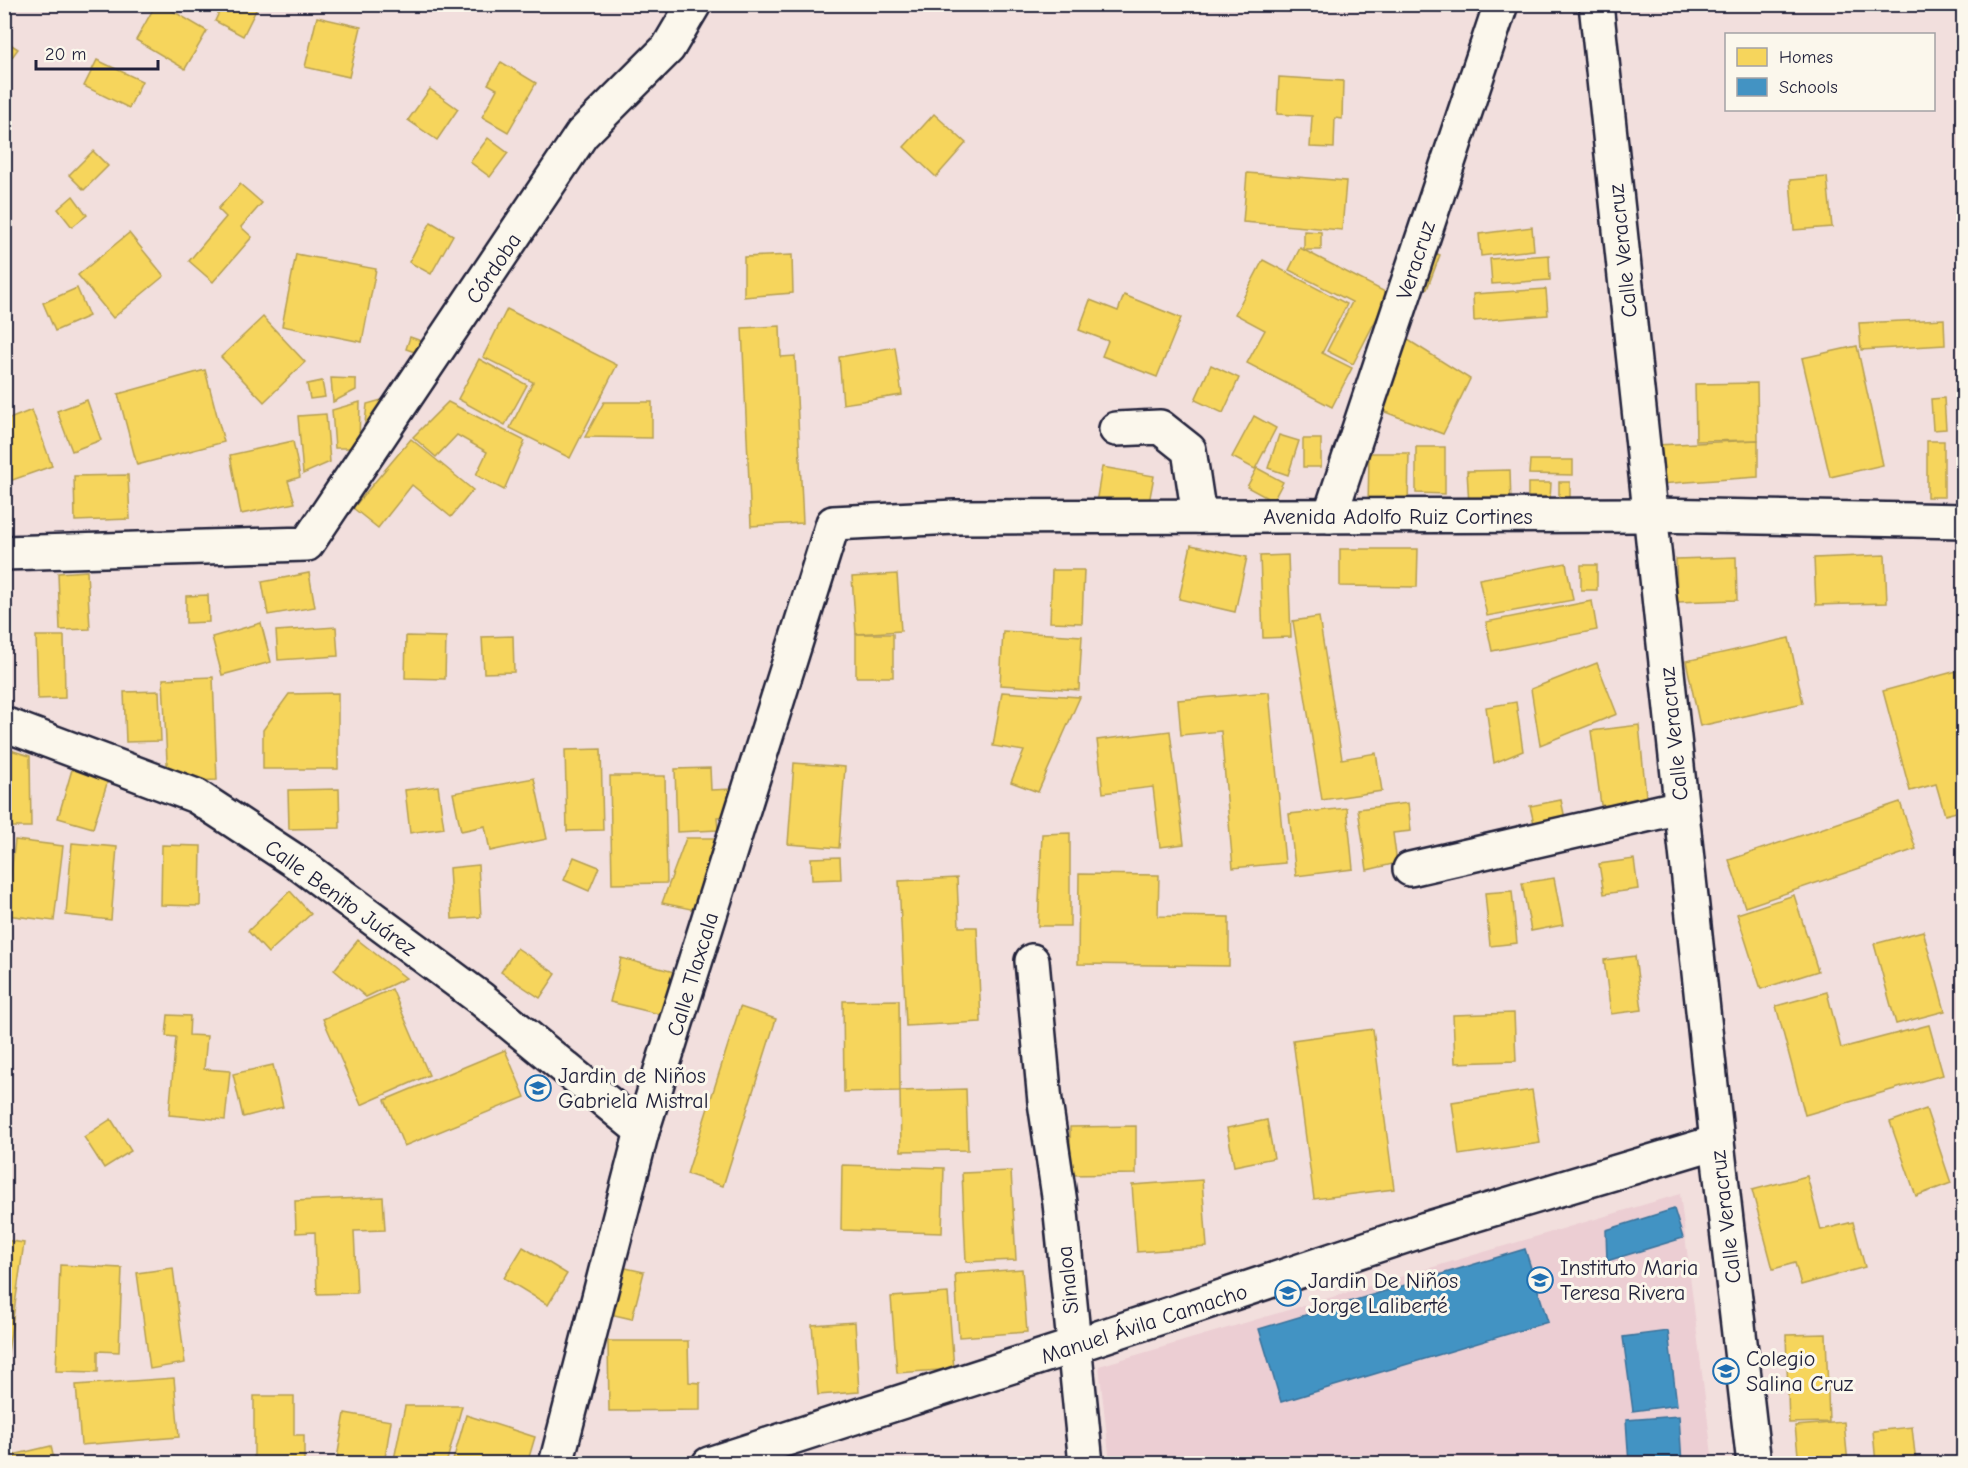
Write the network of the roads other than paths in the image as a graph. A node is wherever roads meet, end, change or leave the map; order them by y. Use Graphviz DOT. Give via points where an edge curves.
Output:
graph roads {
  1 [pos="694,4"];
  2 [pos="1501,4"];
  3 [pos="1596,4"];
  4 [pos="1116,429"];
  5 [pos="1650,515"];
  6 [pos="1199,516"];
  7 [pos="1330,516"];
  8 [pos="1964,521"];
  9 [pos="834,523"];
  10 [pos="4,553"];
  11 [pos="4,724"];
  12 [pos="1681,807"];
  13 [pos="1410,869"];
  14 [pos="1032,961"];
  15 [pos="642,1131"];
  16 [pos="1717,1143"];
  17 [pos="1074,1346"];
  18 [pos="556,1464"];
  19 [pos="709,1464"];
  20 [pos="1086,1464"];
  21 [pos="1754,1464"];
  1 -- 10 [label="street, Córdoba" via="668,48 582,134 307,544"];
  2 -- 7 [label="street, Veracruz"];
  3 -- 5 [label="street, Calle Veracruz"];
  4 -- 6 [label="street" via="1160,428 1190,450"];
  5 -- 7 [label="street, Avenida Adolfo Ruiz Cortines"];
  5 -- 8 [label="street, Avenida Adolfo Ruiz Cortines"];
  5 -- 12 [label="street, Calle Veracruz"];
  6 -- 7 [label="street, Avenida Adolfo Ruiz Cortines"];
  6 -- 9 [label="street, Avenida Adolfo Ruiz Cortines" via="955,517"];
  9 -- 15 [label="street, Calle Tlaxcala"];
  11 -- 15 [label="street, Calle Benito Juárez" via="196,796 301,865 480,998"];
  12 -- 13 [label="street"];
  12 -- 16 [label="street, Calle Veracruz"];
  14 -- 17 [label="street, Sinaloa"];
  15 -- 18 [label="street, Calle Tlaxcala"];
  16 -- 17 [label="street, Manuel Ávila Camacho" via="1426,1229"];
  16 -- 21 [label="street, Calle Veracruz"];
  17 -- 19 [label="street, Manuel Ávila Camacho"];
  17 -- 20 [label="street, Sinaloa"];
}
